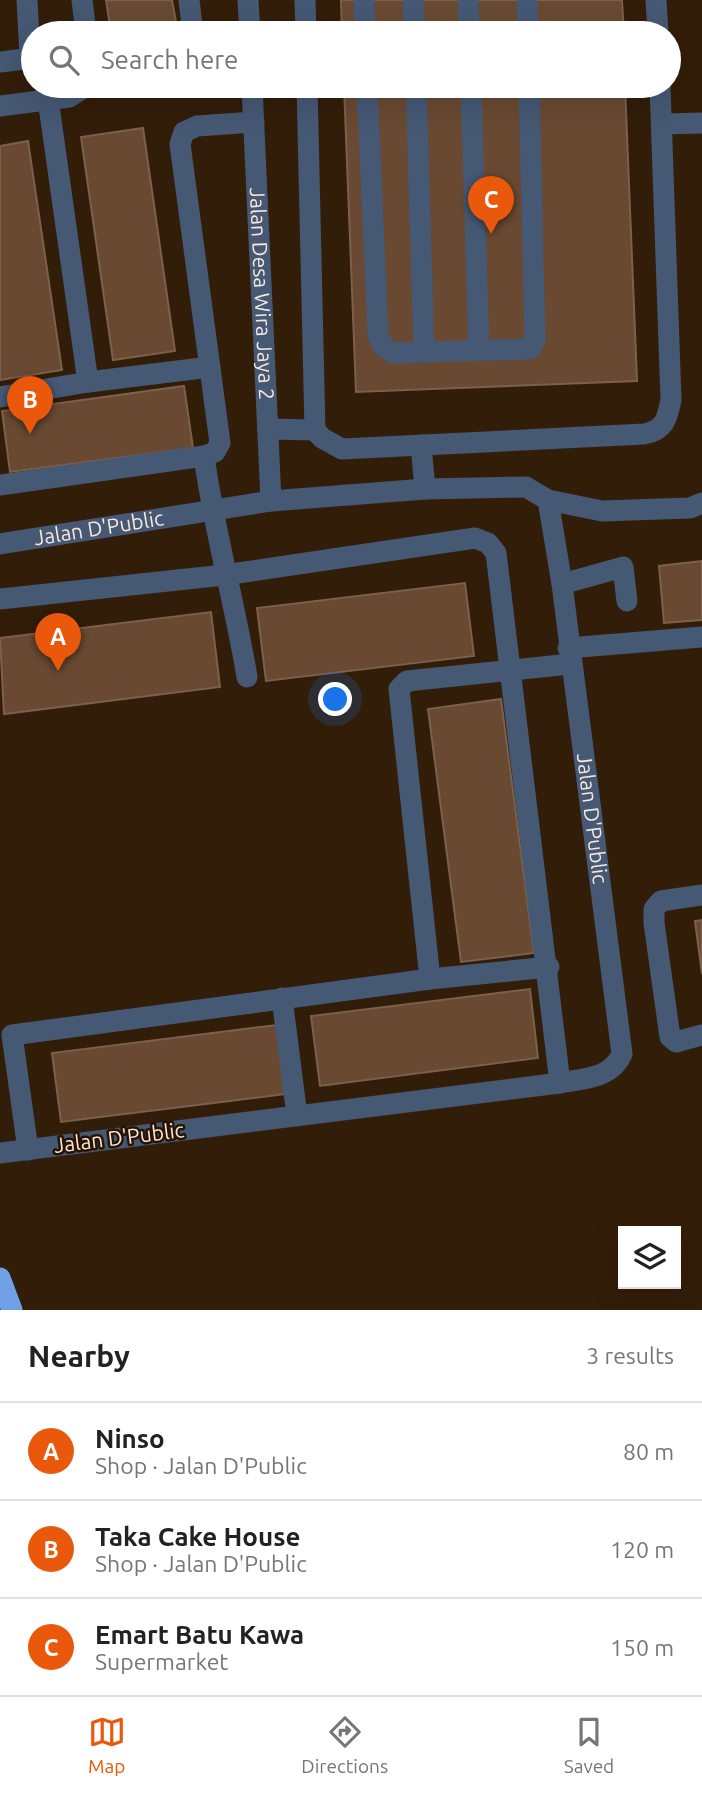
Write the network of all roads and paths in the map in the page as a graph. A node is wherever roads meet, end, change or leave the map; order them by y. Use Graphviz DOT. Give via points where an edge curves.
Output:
graph roads {
  1 [pos="27,0"];
  2 [pos="82,0"];
  3 [pos="189,0"];
  4 [pos="248,0"];
  5 [pos="305,0"];
  6 [pos="364,0"];
  7 [pos="413,0"];
  8 [pos="468,0"];
  9 [pos="527,0"];
  10 [pos="656,0"];
  11 [pos="30,21"];
  12 [pos="85,21"];
  13 [pos="192,21"];
  14 [pos="249,21"];
  15 [pos="306,21"];
  16 [pos="365,21"];
  17 [pos="414,21"];
  18 [pos="469,21"];
  19 [pos="528,21"];
  20 [pos="657,21"];
  21 [pos="21,59"];
  22 [pos="0,62"];
  23 [pos="58,98"];
  24 [pos="253,98"];
  25 [pos="307,98"];
  26 [pos="368,98"];
  27 [pos="416,98"];
  28 [pos="471,98"];
  29 [pos="529,98"];
  30 [pos="661,98"];
  31 [pos="48,99"];
  32 [pos="0,106"];
  33 [pos="254,122"];
  34 [pos="702,123"];
  35 [pos="662,124"];
  36 [pos="478,350"];
  37 [pos="424,352"];
  38 [pos="209,367"];
  39 [pos="88,382"];
  40 [pos="0,397"];
  41 [pos="268,429"];
  42 [pos="315,430"];
  43 [pos="421,444"];
  44 [pos="204,456"];
  45 [pos="0,485"];
  46 [pos="425,489"];
  47 [pos="548,500"];
  48 [pos="271,501"];
  49 [pos="702,503"];
  50 [pos="212,509"];
  51 [pos="0,544"];
  52 [pos="224,575"];
  53 [pos="562,584"];
  54 [pos="0,599"];
  55 [pos="627,601"];
  56 [pos="702,637"];
  57 [pos="569,657"];
  58 [pos="509,671"];
  59 [pos="247,677"];
  60 [pos="702,895"];
  61 [pos="549,967"];
  62 [pos="430,979"];
  63 [pos="282,998"];
  64 [pos="702,1035"];
  65 [pos="560,1083"];
  66 [pos="297,1116"];
  67 [pos="28,1150"];
  68 [pos="0,1153"];
  69 [pos="0,1278"];
  70 [pos="12,1310"];
  1 -- 11 [label="street"];
  2 -- 12 [label="street"];
  3 -- 13 [label="street"];
  4 -- 14 [label="street"];
  5 -- 15 [label="street"];
  6 -- 16 [label="street"];
  7 -- 17 [label="street"];
  8 -- 18 [label="street"];
  9 -- 19 [label="street"];
  10 -- 20 [label="street"];
  21 -- 22 [label="street"];
  23 -- 31 [label="street"];
  24 -- 33 [label="street, Jalan Desa Wira Jaya 2"];
  25 -- 42 [label="street"];
  26 -- 37 [label="street" via="378,335 393,353"];
  27 -- 37 [label="street"];
  28 -- 36 [label="street"];
  29 -- 36 [label="street" via="535,340 530,349"];
  30 -- 35 [label="street"];
  31 -- 32 [label="street"];
  31 -- 39 [label="street"];
  33 -- 38 [label="street" via="197,126 184,132 180,144"];
  33 -- 41 [label="street, Jalan Desa Wira Jaya 2"];
  34 -- 35 [label="street"];
  35 -- 43 [label="street" via="671,400 666,422 658,431 644,434"];
  36 -- 37 [label="street"];
  38 -- 39 [label="street"];
  38 -- 44 [label="street" via="220,443 215,452"];
  39 -- 40 [label="street"];
  41 -- 42 [label="street"];
  41 -- 48 [label="street, Jalan Desa Wira Jaya 2"];
  42 -- 43 [label="street" via="342,449"];
  43 -- 46 [label="street"];
  44 -- 45 [label="street"];
  44 -- 50 [label="street"];
  46 -- 47 [label="street, Jalan D'Public" via="526,487"];
  46 -- 48 [label="street, Jalan D'Public"];
  47 -- 49 [label="street" via="601,511 690,508"];
  47 -- 53 [label="street, Jalan D'Public"];
  48 -- 50 [label="street, Jalan D'Public"];
  50 -- 51 [label="street, Jalan D'Public"];
  50 -- 52 [label="street"];
  52 -- 54 [label="street"];
  52 -- 58 [label="street" via="475,538 496,553"];
  52 -- 59 [label="street" via="235,604"];
  53 -- 55 [label="street" via="624,567"];
  53 -- 57 [label="street, Jalan D'Public"];
  56 -- 57 [label="street"];
  57 -- 58 [label="street"];
  57 -- 65 [label="street, Jalan D'Public" via="622,1054 618,1065 606,1074"];
  58 -- 61 [label="street"];
  58 -- 62 [label="street" via="407,681 398,689"];
  60 -- 64 [label="street" via="662,901 654,909 654,923 670,1037 676,1042"];
  61 -- 62 [label="street"];
  61 -- 65 [label="street"];
  62 -- 63 [label="street"];
  63 -- 66 [label="street"];
  63 -- 67 [label="street" via="12,1035"];
  65 -- 66 [label="street, Jalan D'Public"];
  66 -- 67 [label="street, Jalan D'Public"];
  67 -- 68 [label="street, Jalan D'Public"];
  69 -- 70 [label="highway"];
}
